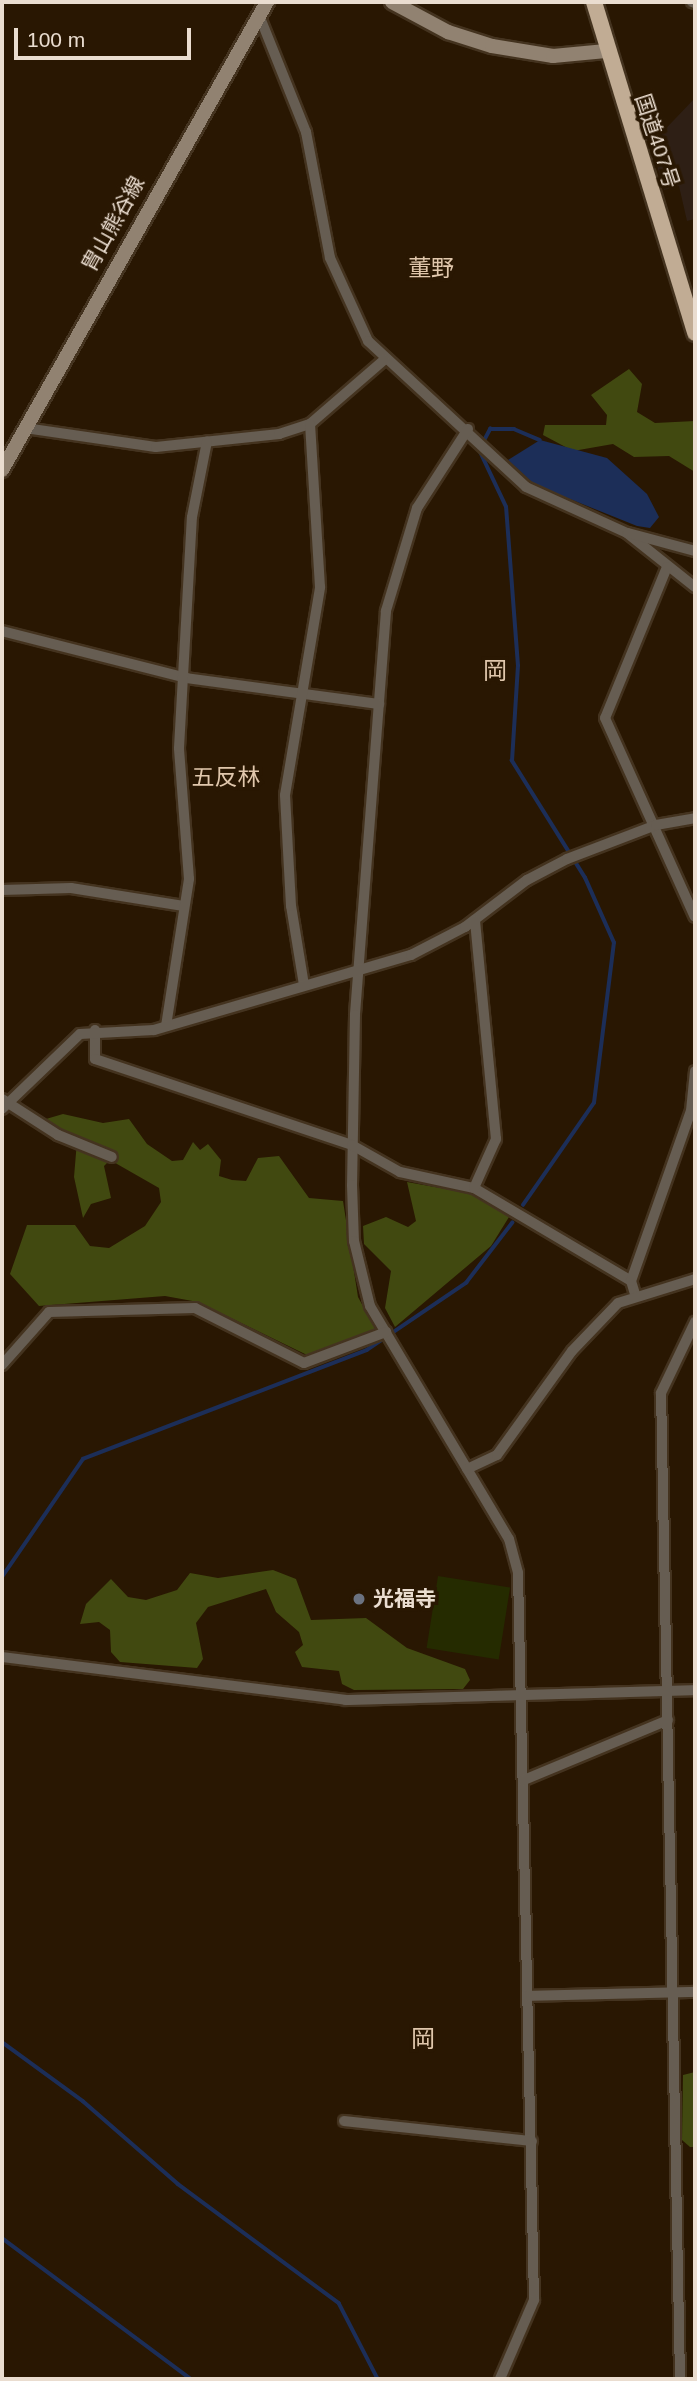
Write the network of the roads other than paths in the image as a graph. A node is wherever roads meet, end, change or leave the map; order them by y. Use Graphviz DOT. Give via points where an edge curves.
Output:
graph roads {
  1 [pos="267,2"];
  2 [pos="392,2"];
  3 [pos="594,2"];
  4 [pos="261,20"];
  5 [pos="606,51"];
  6 [pos="695,333"];
  7 [pos="385,359"];
  8 [pos="310,424"];
  9 [pos="25,428"];
  10 [pos="468,429"];
  11 [pos="207,441"];
  12 [pos="8,446"];
  13 [pos="2,470"];
  14 [pos="627,533"];
  15 [pos="695,551"];
  16 [pos="667,567"];
  17 [pos="695,587"];
  18 [pos="2,631"];
  19 [pos="186,678"];
  20 [pos="301,694"];
  21 [pos="379,705"];
  22 [pos="695,818"];
  23 [pos="656,825"];
  24 [pos="2,890"];
  25 [pos="184,906"];
  26 [pos="695,917"];
  27 [pos="475,920"];
  28 [pos="362,969"];
  29 [pos="304,985"];
  30 [pos="166,1027"];
  31 [pos="95,1030"];
  32 [pos="695,1071"];
  33 [pos="4,1104"];
  34 [pos="352,1145"];
  35 [pos="112,1157"];
  36 [pos="474,1188"];
  37 [pos="695,1279"];
  38 [pos="631,1281"];
  39 [pos="635,1294"];
  40 [pos="695,1322"];
  41 [pos="386,1332"];
  42 [pos="2,1365"];
  43 [pos="467,1469"];
  44 [pos="2,1657"];
  45 [pos="695,1690"];
  46 [pos="668,1691"];
  47 [pos="522,1695"];
  48 [pos="668,1720"];
  49 [pos="524,1780"];
  50 [pos="674,1991"];
  51 [pos="695,1992"];
  52 [pos="528,1996"];
  53 [pos="344,2121"];
  54 [pos="532,2141"];
  55 [pos="500,2379"];
  56 [pos="680,2379"];
  1 -- 4 [label="main road, 胄山熊谷線"];
  2 -- 5 [label="main road" via="448,32 516,51 569,57"];
  3 -- 5 [label="highway, 国道407号"];
  4 -- 7 [label="street" via="306,132 320,219 341,293"];
  4 -- 9 [label="main road, 胄山熊谷線" via="159,184"];
  5 -- 6 [label="highway, 国道407号"];
  7 -- 8 [label="street"];
  7 -- 10 [label="street"];
  8 -- 11 [label="street"];
  8 -- 20 [label="street" via="320,587"];
  9 -- 11 [label="street" via="117,445"];
  9 -- 12 [label="main road, 胄山熊谷線"];
  10 -- 14 [label="street" via="544,499"];
  10 -- 21 [label="street" via="424,496 401,548 386,611"];
  11 -- 19 [label="street" via="192,517"];
  12 -- 13 [label="main road, 胄山熊谷線"];
  14 -- 15 [label="street"];
  14 -- 16 [label="street"];
  16 -- 17 [label="street"];
  16 -- 23 [label="street" via="605,718"];
  18 -- 19 [label="street"];
  19 -- 20 [label="street"];
  19 -- 25 [label="street" via="179,748 189,835"];
  20 -- 21 [label="street"];
  20 -- 29 [label="street" via="285,796 291,906"];
  21 -- 28 [label="street"];
  22 -- 23 [label="street"];
  23 -- 26 [label="street"];
  23 -- 27 [label="street" via="527,880"];
  24 -- 25 [label="street" via="71,888"];
  25 -- 30 [label="street"];
  27 -- 28 [label="street" via="419,951"];
  27 -- 36 [label="street" via="496,1139"];
  28 -- 29 [label="street"];
  28 -- 34 [label="street" via="355,1015"];
  29 -- 30 [label="street"];
  30 -- 31 [label="street"];
  31 -- 33 [label="street" via="67,1040"];
  31 -- 34 [label="street" via="95,1059"];
  32 -- 38 [label="street" via="691,1111"];
  33 -- 35 [label="street"];
  34 -- 36 [label="street" via="400,1172"];
  34 -- 41 [label="street" via="354,1241 370,1306"];
  36 -- 38 [label="street"];
  37 -- 39 [label="street"];
  38 -- 39 [label="street"];
  39 -- 43 [label="street" via="600,1319 497,1455"];
  40 -- 46 [label="street" via="661,1392"];
  41 -- 42 [label="street" via="304,1363 195,1308 49,1312"];
  41 -- 43 [label="street"];
  43 -- 47 [label="street" via="509,1539 518,1573"];
  44 -- 47 [label="street" via="345,1700"];
  45 -- 46 [label="street"];
  46 -- 47 [label="street"];
  46 -- 48 [label="street"];
  47 -- 49 [label="street"];
  48 -- 49 [label="street"];
  48 -- 50 [label="street"];
  49 -- 52 [label="street"];
  50 -- 51 [label="street"];
  50 -- 52 [label="street"];
  50 -- 56 [label="street"];
  52 -- 54 [label="street"];
  53 -- 54 [label="street"];
  54 -- 55 [label="street" via="534,2300"];
}
